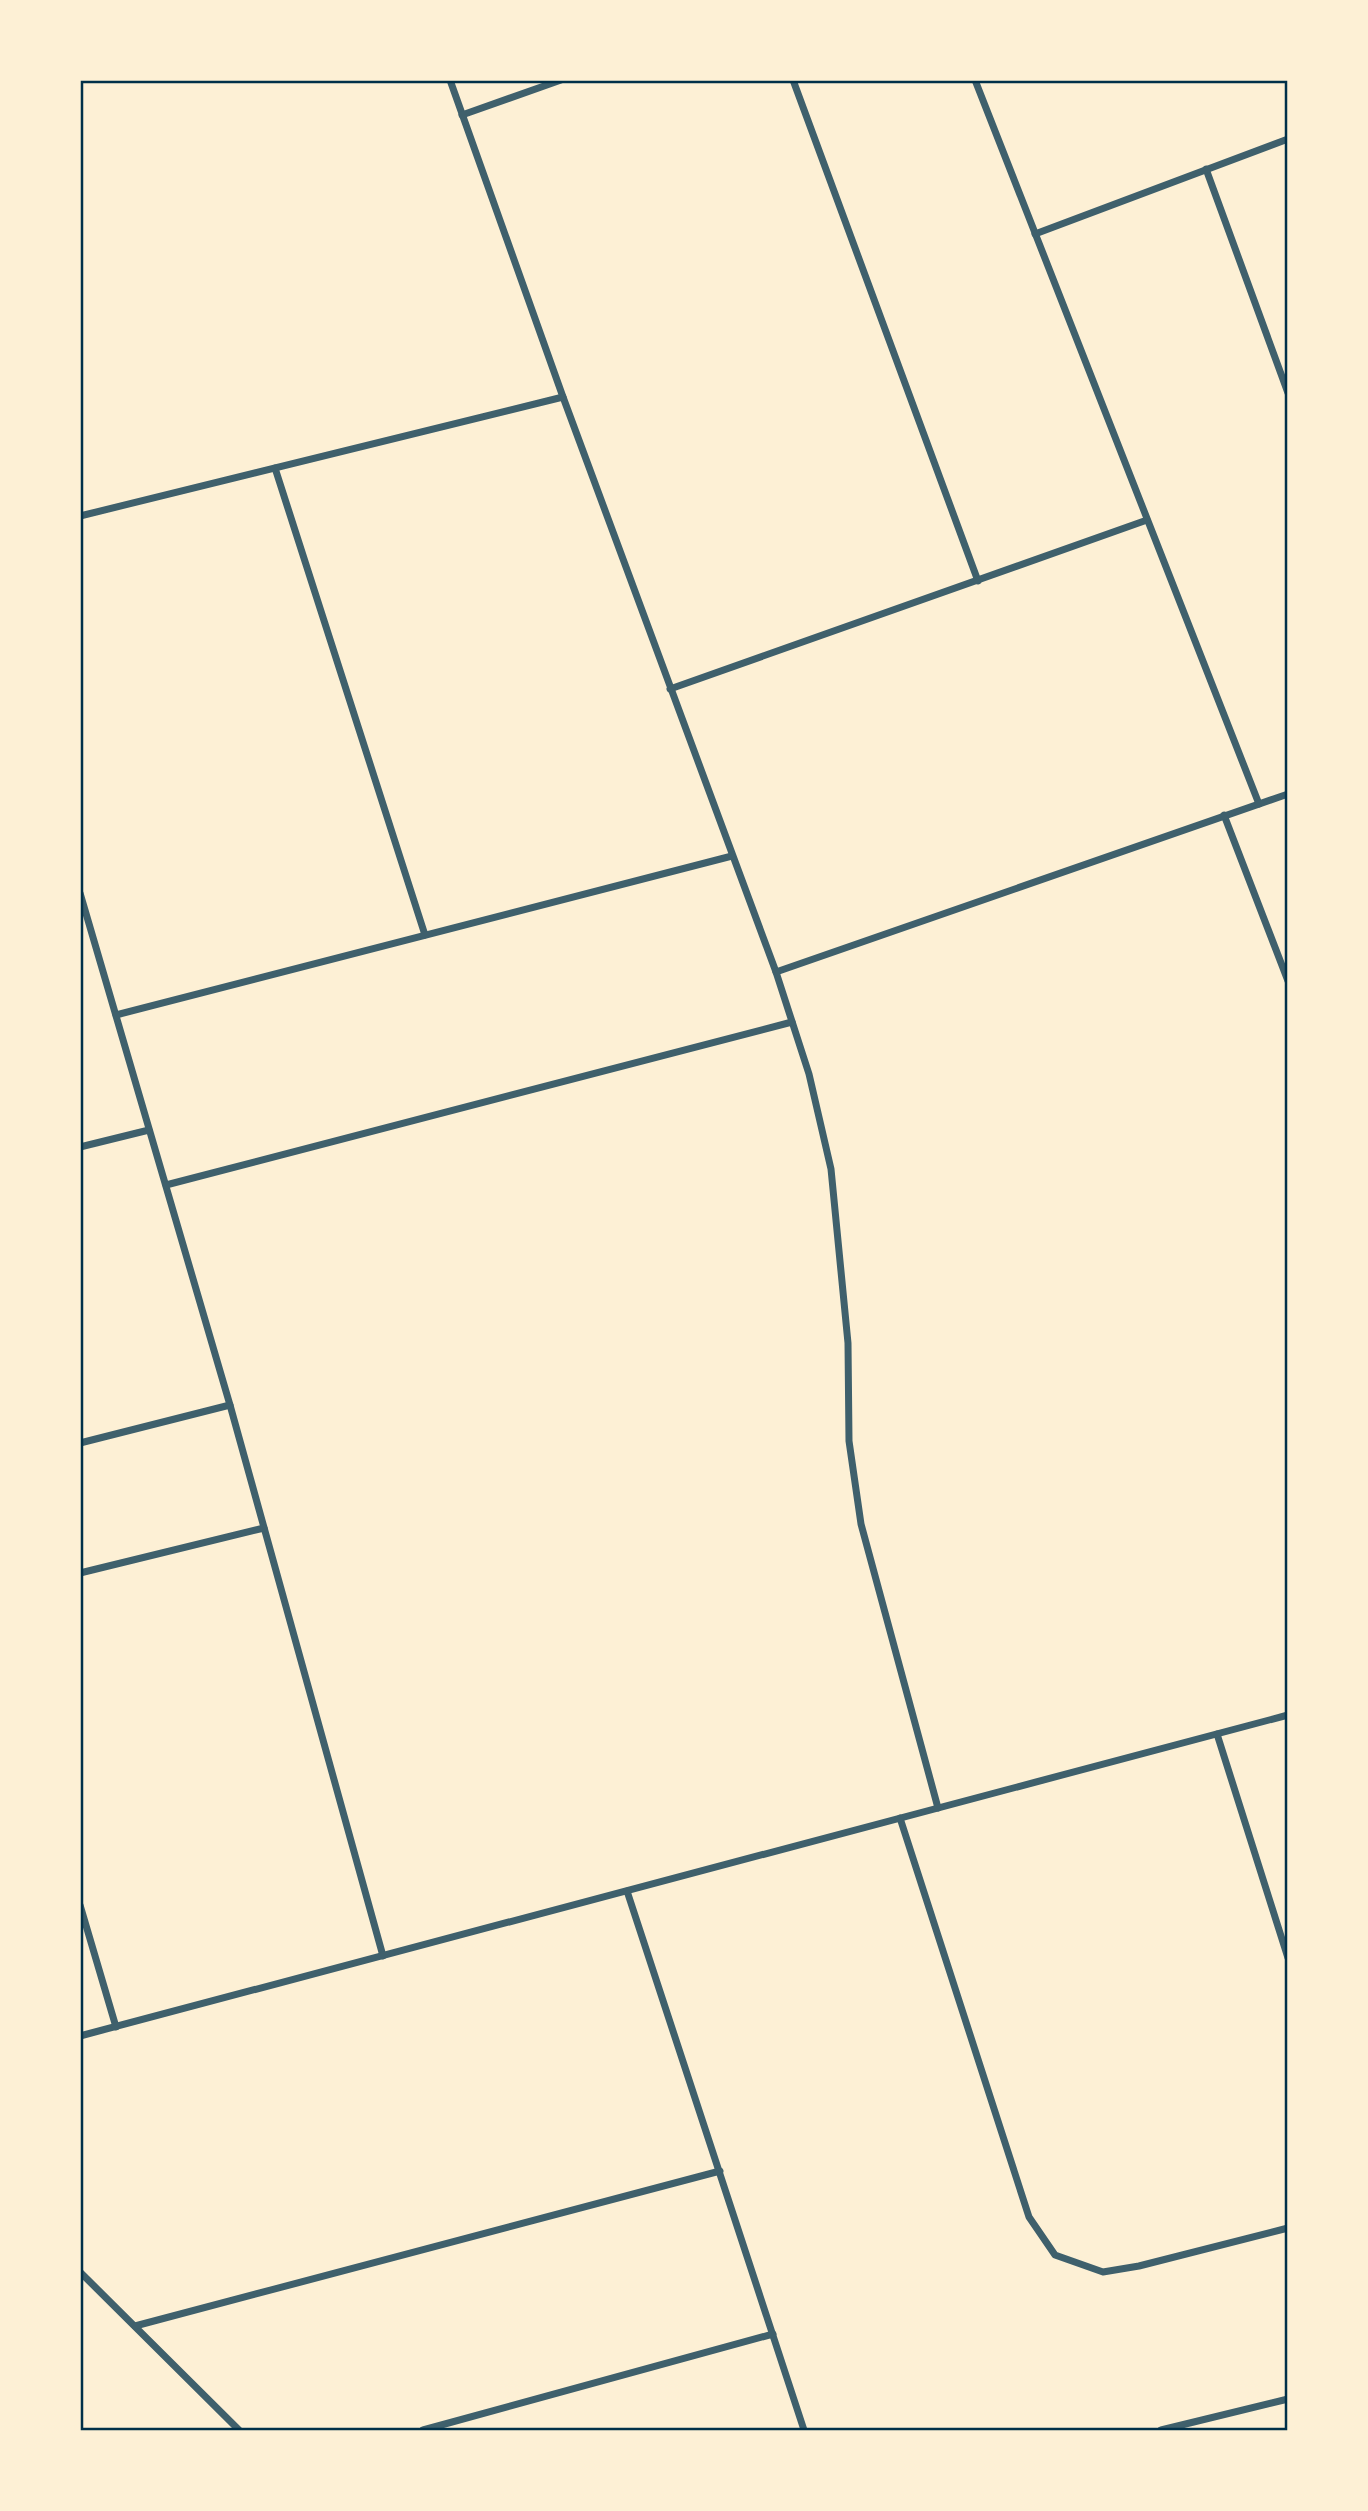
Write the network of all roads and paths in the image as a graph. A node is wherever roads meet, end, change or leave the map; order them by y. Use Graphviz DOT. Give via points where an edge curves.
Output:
graph roads {
  1 [pos="450,80"];
  2 [pos="561,80"];
  3 [pos="793,80"];
  4 [pos="975,80"];
  5 [pos="462,115"];
  6 [pos="1287,139"];
  7 [pos="1206,169"];
  8 [pos="1035,234"];
  9 [pos="1287,393"];
  10 [pos="562,397"];
  11 [pos="275,468"];
  12 [pos="80,516"];
  13 [pos="1147,520"];
  14 [pos="978,581"];
  15 [pos="670,689"];
  16 [pos="1287,794"];
  17 [pos="1259,804"];
  18 [pos="1224,815"];
  19 [pos="732,856"];
  20 [pos="80,893"];
  21 [pos="425,935"];
  22 [pos="776,972"];
  23 [pos="1287,981"];
  24 [pos="116,1014"];
  25 [pos="792,1022"];
  26 [pos="149,1130"];
  27 [pos="80,1147"];
  28 [pos="166,1185"];
  29 [pos="230,1405"];
  30 [pos="80,1443"];
  31 [pos="264,1528"];
  32 [pos="80,1573"];
  33 [pos="1287,1715"];
  34 [pos="1217,1734"];
  35 [pos="938,1808"];
  36 [pos="900,1818"];
  37 [pos="627,1891"];
  38 [pos="80,1905"];
  39 [pos="383,1956"];
  40 [pos="1287,1958"];
  41 [pos="116,2027"];
  42 [pos="80,2036"];
  43 [pos="720,2171"];
  44 [pos="1287,2228"];
  45 [pos="80,2272"];
  46 [pos="135,2326"];
  47 [pos="774,2334"];
  48 [pos="1287,2399"];
  49 [pos="239,2431"];
  50 [pos="423,2431"];
  51 [pos="804,2431"];
  52 [pos="1161,2431"];
  1 -- 5 [label="street"];
  2 -- 5 [label="street"];
  3 -- 14 [label="street"];
  4 -- 8 [label="street"];
  5 -- 10 [label="street"];
  6 -- 7 [label="street"];
  7 -- 8 [label="street"];
  7 -- 9 [label="street"];
  8 -- 13 [label="street"];
  10 -- 11 [label="street"];
  10 -- 15 [label="street"];
  11 -- 12 [label="street"];
  11 -- 21 [label="street"];
  13 -- 14 [label="street"];
  13 -- 17 [label="street"];
  14 -- 15 [label="street"];
  15 -- 19 [label="street"];
  16 -- 17 [label="street"];
  17 -- 18 [label="street"];
  18 -- 22 [label="street"];
  18 -- 23 [label="street"];
  19 -- 21 [label="street"];
  19 -- 22 [label="street"];
  20 -- 24 [label="street"];
  21 -- 24 [label="street"];
  22 -- 25 [label="street"];
  24 -- 26 [label="street"];
  25 -- 28 [label="street"];
  25 -- 35 [label="street" via="831,1169 848,1343 849,1441 861,1524"];
  26 -- 27 [label="street"];
  26 -- 28 [label="street"];
  28 -- 29 [label="street"];
  29 -- 30 [label="street"];
  29 -- 31 [label="street"];
  31 -- 32 [label="street"];
  31 -- 39 [label="street"];
  33 -- 34 [label="street"];
  34 -- 35 [label="street"];
  34 -- 40 [label="street"];
  35 -- 36 [label="street"];
  36 -- 37 [label="street"];
  36 -- 44 [label="street" via="1029,2217 1055,2255 1102,2272"];
  37 -- 39 [label="street"];
  37 -- 43 [label="street"];
  38 -- 41 [label="street"];
  39 -- 41 [label="street"];
  41 -- 42 [label="street"];
  43 -- 46 [label="street"];
  43 -- 47 [label="street"];
  45 -- 46 [label="street"];
  46 -- 49 [label="street"];
  47 -- 50 [label="street"];
  47 -- 51 [label="street"];
  48 -- 52 [label="street"];
}
